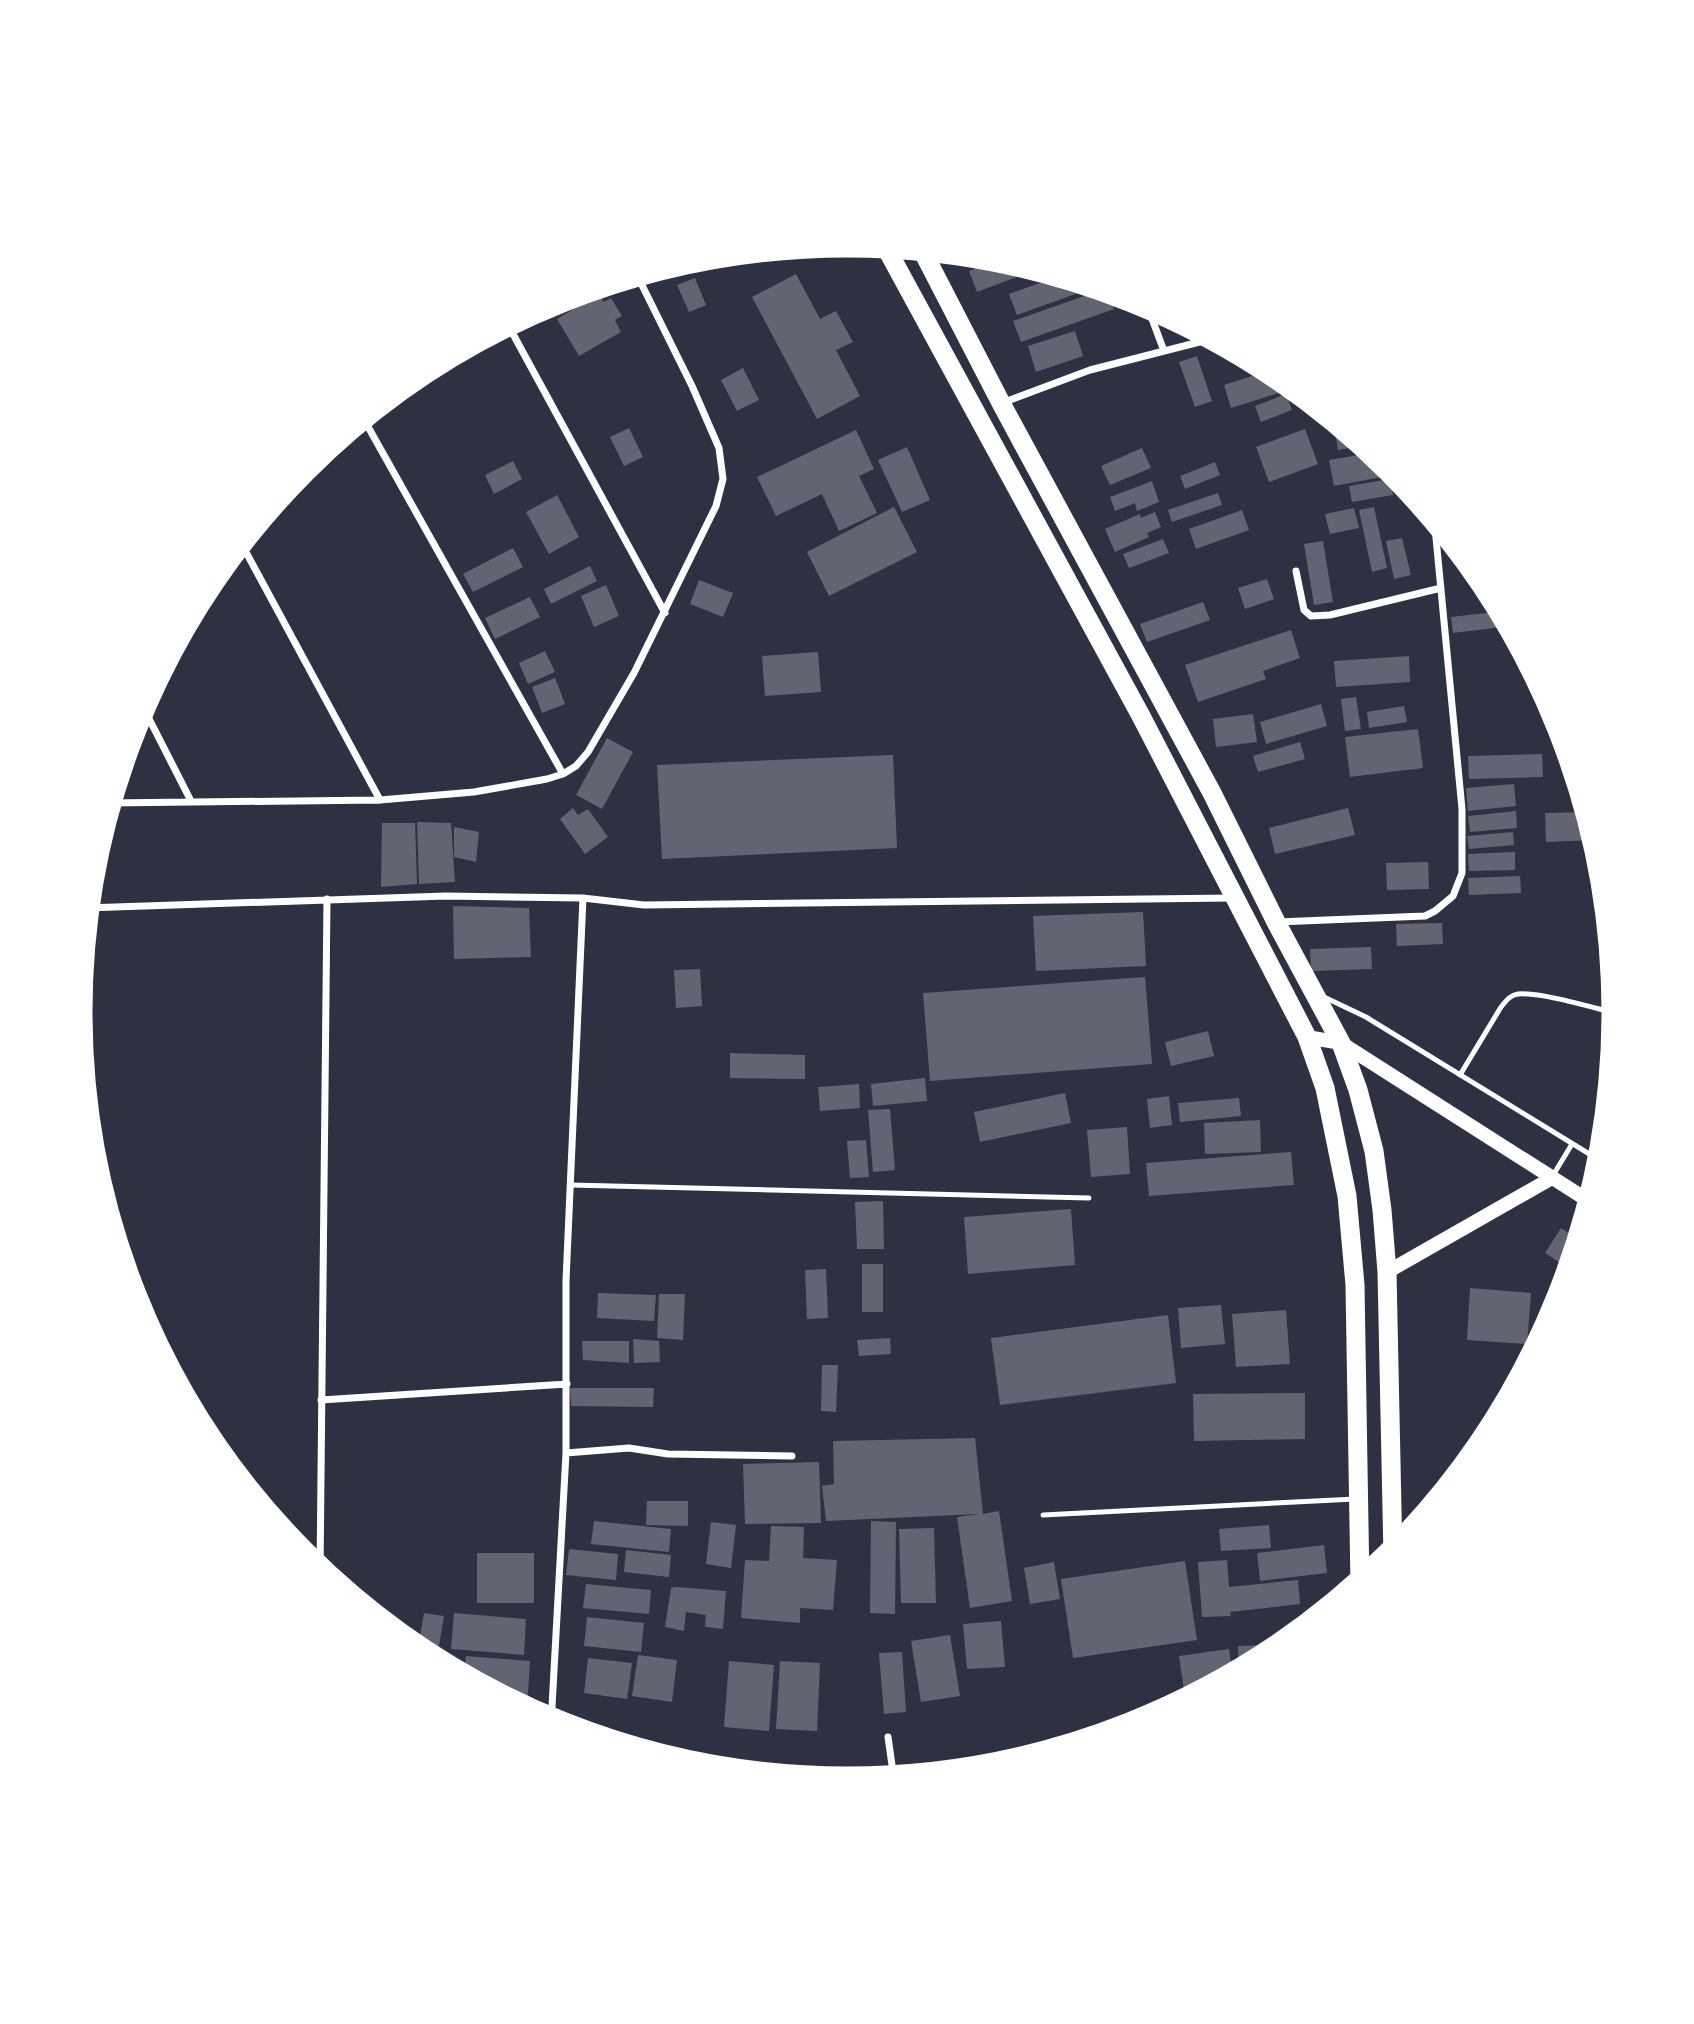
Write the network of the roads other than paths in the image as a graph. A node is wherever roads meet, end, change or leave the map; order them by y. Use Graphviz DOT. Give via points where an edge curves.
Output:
graph roads {
  1 [pos="889,254"];
  2 [pos="926,257"];
  3 [pos="640,281"];
  4 [pos="1151,316"];
  5 [pos="511,331"];
  6 [pos="1202,341"];
  7 [pos="1164,351"];
  8 [pos="1001,403"];
  9 [pos="367,424"];
  10 [pos="1436,532"];
  11 [pos="245,549"];
  12 [pos="1296,571"];
  13 [pos="1441,588"];
  14 [pos="665,613"];
  15 [pos="147,716"];
  16 [pos="562,774"];
  17 [pos="380,800"];
  18 [pos="191,801"];
  19 [pos="117,803"];
  20 [pos="583,898"];
  21 [pos="1237,898"];
  22 [pos="327,899"];
  23 [pos="95,908"];
  24 [pos="1276,922"];
  25 [pos="1315,993"];
  26 [pos="1606,1011"];
  27 [pos="1307,1037"];
  28 [pos="1342,1043"];
  29 [pos="1460,1075"];
  30 [pos="1572,1144"];
  31 [pos="1593,1156"];
  32 [pos="1552,1178"];
  33 [pos="571,1185"];
  34 [pos="1089,1198"];
  35 [pos="1584,1198"];
  36 [pos="1387,1272"];
  37 [pos="1355,1285"];
  38 [pos="566,1384"];
  39 [pos="321,1400"];
  40 [pos="566,1453"];
  41 [pos="792,1456"];
  42 [pos="1358,1499"];
  43 [pos="1044,1515"];
  44 [pos="1393,1540"];
  45 [pos="320,1559"];
  46 [pos="1360,1572"];
  47 [pos="552,1712"];
  48 [pos="888,1737"];
  49 [pos="893,1770"];
  1 -- 21 [label="highway"];
  2 -- 8 [label="highway"];
  3 -- 14 [label="street" via="719,448 723,479 716,506"];
  4 -- 7 [label="street"];
  5 -- 14 [label="street"];
  6 -- 7 [label="street"];
  7 -- 8 [label="street" via="1090,370"];
  8 -- 24 [label="highway" via="1212,793"];
  9 -- 16 [label="street"];
  10 -- 13 [label="street"];
  11 -- 17 [label="street"];
  12 -- 13 [label="street" via="1304,610 1311,616"];
  13 -- 24 [label="street" via="1462,809 1462,873 1453,896 1424,916"];
  14 -- 16 [label="street" via="588,752"];
  15 -- 18 [label="street"];
  16 -- 17 [label="street" via="474,792"];
  17 -- 18 [label="street"];
  18 -- 19 [label="street"];
  20 -- 21 [label="street" via="644,905"];
  20 -- 22 [label="street"];
  20 -- 33 [label="street"];
  21 -- 27 [label="highway"];
  22 -- 23 [label="street"];
  22 -- 39 [label="street"];
  24 -- 25 [label="highway"];
  25 -- 28 [label="highway"];
  25 -- 29 [label="lane" via="1366,1017"];
  26 -- 29 [label="lane" via="1540,997 1509,997"];
  27 -- 28 [label="main road"];
  27 -- 37 [label="highway" via="1325,1088 1347,1195"];
  28 -- 32 [label="main road"];
  28 -- 36 [label="highway" via="1374,1151"];
  29 -- 30 [label="lane"];
  30 -- 31 [label="lane"];
  30 -- 32 [label="lane"];
  32 -- 35 [label="main road"];
  32 -- 36 [label="main road"];
  33 -- 34 [label="lane"];
  33 -- 38 [label="street"];
  36 -- 37 [label="highway"];
  36 -- 44 [label="highway"];
  37 -- 42 [label="highway"];
  38 -- 39 [label="street"];
  38 -- 40 [label="street"];
  39 -- 45 [label="street"];
  40 -- 41 [label="street" via="629,1448 668,1454"];
  40 -- 47 [label="street"];
  42 -- 43 [label="lane"];
  42 -- 46 [label="highway"];
  48 -- 49 [label="street"];
}
